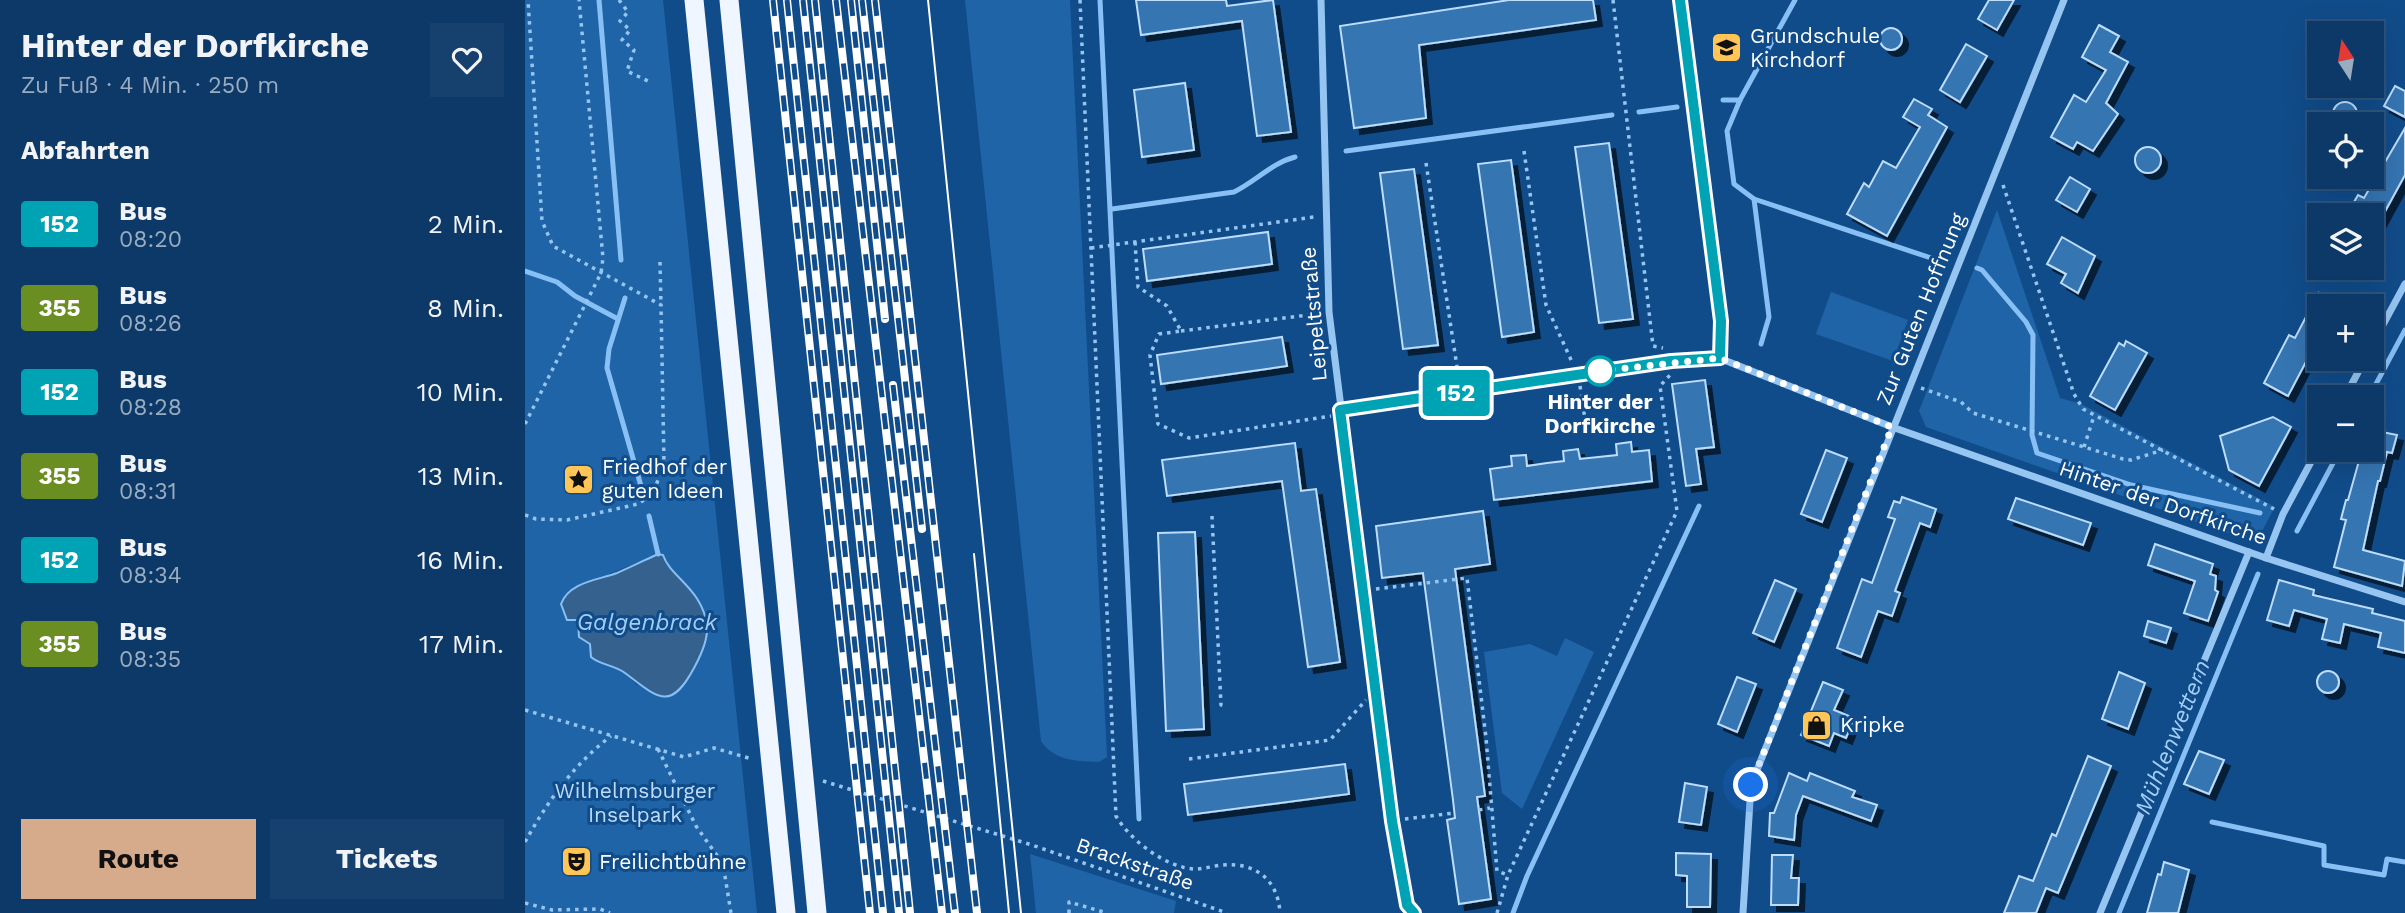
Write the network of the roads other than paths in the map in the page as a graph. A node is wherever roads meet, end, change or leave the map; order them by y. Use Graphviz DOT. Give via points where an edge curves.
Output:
graph roads {
  1 [pos="694,0"];
  2 [pos="729,0"];
  3 [pos="1321,0"];
  4 [pos="1681,0"];
  5 [pos="2064,0"];
  6 [pos="2405,284"];
  7 [pos="2384,323"];
  8 [pos="1720,358"];
  9 [pos="1340,410"];
  10 [pos="1892,427"];
  11 [pos="2311,462"];
  12 [pos="2249,552"];
  13 [pos="2266,558"];
  14 [pos="2405,602"];
  15 [pos="786,913"];
  16 [pos="817,913"];
  17 [pos="1414,913"];
  18 [pos="1743,913"];
  19 [pos="2100,913"];
  1 -- 15 [label="highway"];
  2 -- 16 [label="highway"];
  3 -- 9 [label="street, Leipeltstraße" via="1324,215"];
  4 -- 8 [label="street" via="1720,312"];
  5 -- 10 [label="street, Zur Guten Hoffnung"];
  6 -- 7 [label="street"];
  8 -- 9 [label="street, Hinter der Dorfkirche" via="1671,361"];
  8 -- 10 [label="street, Hinter der Dorfkirche"];
  9 -- 17 [label="street, Leipeltstraße" via="1392,821 1407,905"];
  10 -- 12 [label="street, Hinter der Dorfkirche"];
  10 -- 18 [label="street, Zur Guten Hoffnung" via="1751,785"];
  11 -- 13 [label="street"];
  12 -- 13 [label="street, Hinter der Dorfkirche"];
  12 -- 19 [label="street"];
  13 -- 14 [label="street, Hinter der Dorfkirche"];
}
